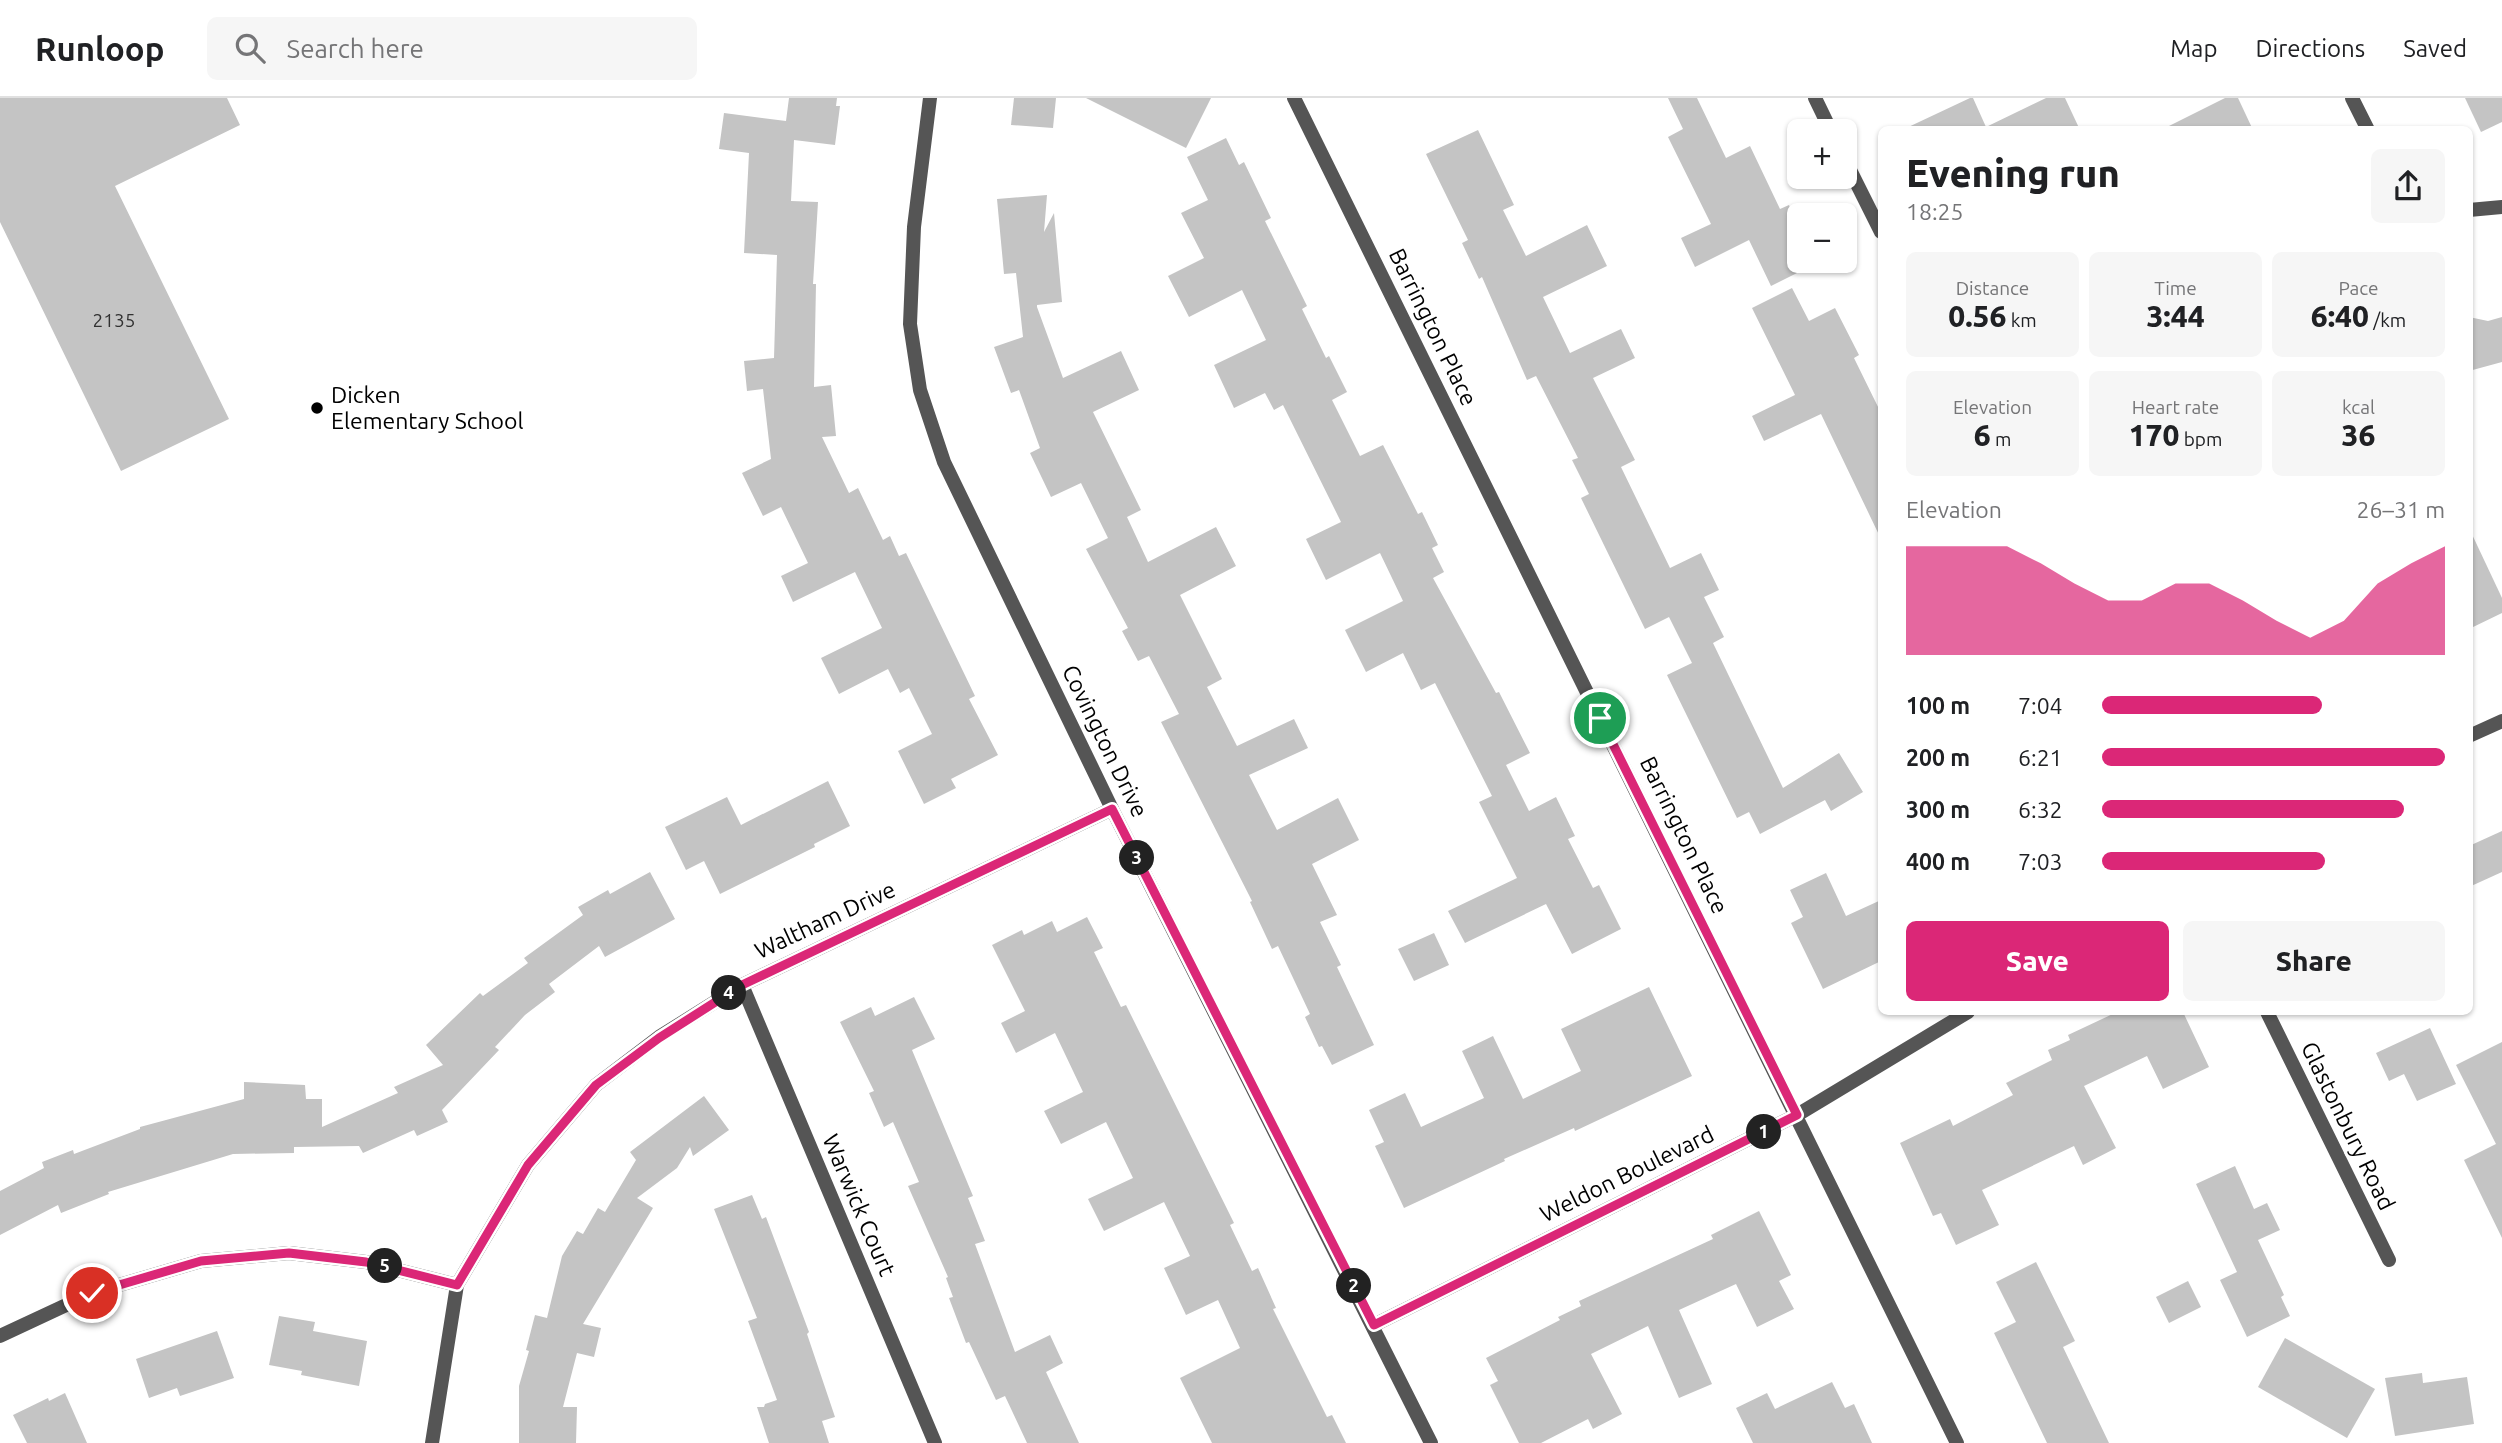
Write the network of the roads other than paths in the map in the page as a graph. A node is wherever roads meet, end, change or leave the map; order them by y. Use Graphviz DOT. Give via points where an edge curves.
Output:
graph roads {
  1 [pos="930,98"];
  2 [pos="1294,98"];
  3 [pos="1815,98"];
  4 [pos="2352,98"];
  5 [pos="1825,119"];
  6 [pos="2366,126"];
  7 [pos="1857,184"];
  8 [pos="2502,207"];
  9 [pos="2473,210"];
  10 [pos="1878,226"];
  11 [pos="2502,721"];
  12 [pos="2473,734"];
  13 [pos="1112,809"];
  14 [pos="742,985"];
  15 [pos="1963,1015"];
  16 [pos="2268,1015"];
  17 [pos="1797,1115"];
  18 [pos="2389,1260"];
  19 [pos="457,1285"];
  20 [pos="1374,1325"];
  21 [pos="0,1336"];
  22 [pos="432,1443"];
  23 [pos="935,1443"];
  24 [pos="1431,1443"];
  25 [pos="1957,1443"];
  1 -- 13 [label="street, Covington Drive" via="914,226 910,324 920,390 944,462"];
  2 -- 17 [label="street, Barrington Place"];
  3 -- 5 [label="street"];
  4 -- 6 [label="street"];
  7 -- 10 [label="street"];
  8 -- 9 [label="street"];
  11 -- 12 [label="street"];
  13 -- 14 [label="street, Waltham Drive"];
  13 -- 20 [label="street, Covington Drive"];
  14 -- 19 [label="street, Waltham Drive" via="596,1085 528,1165"];
  14 -- 23 [label="street, Warwick Court"];
  15 -- 17 [label="street, Weldon Boulevard"];
  16 -- 18 [label="street, Glastonbury Road"];
  17 -- 20 [label="street, Weldon Boulevard"];
  17 -- 25 [label="street, Barrington Place"];
  19 -- 21 [label="street" via="366,1262 289,1253 201,1261 92,1293"];
  19 -- 22 [label="street, Waltham Drive"];
  20 -- 24 [label="street, Covington Drive"];
}
